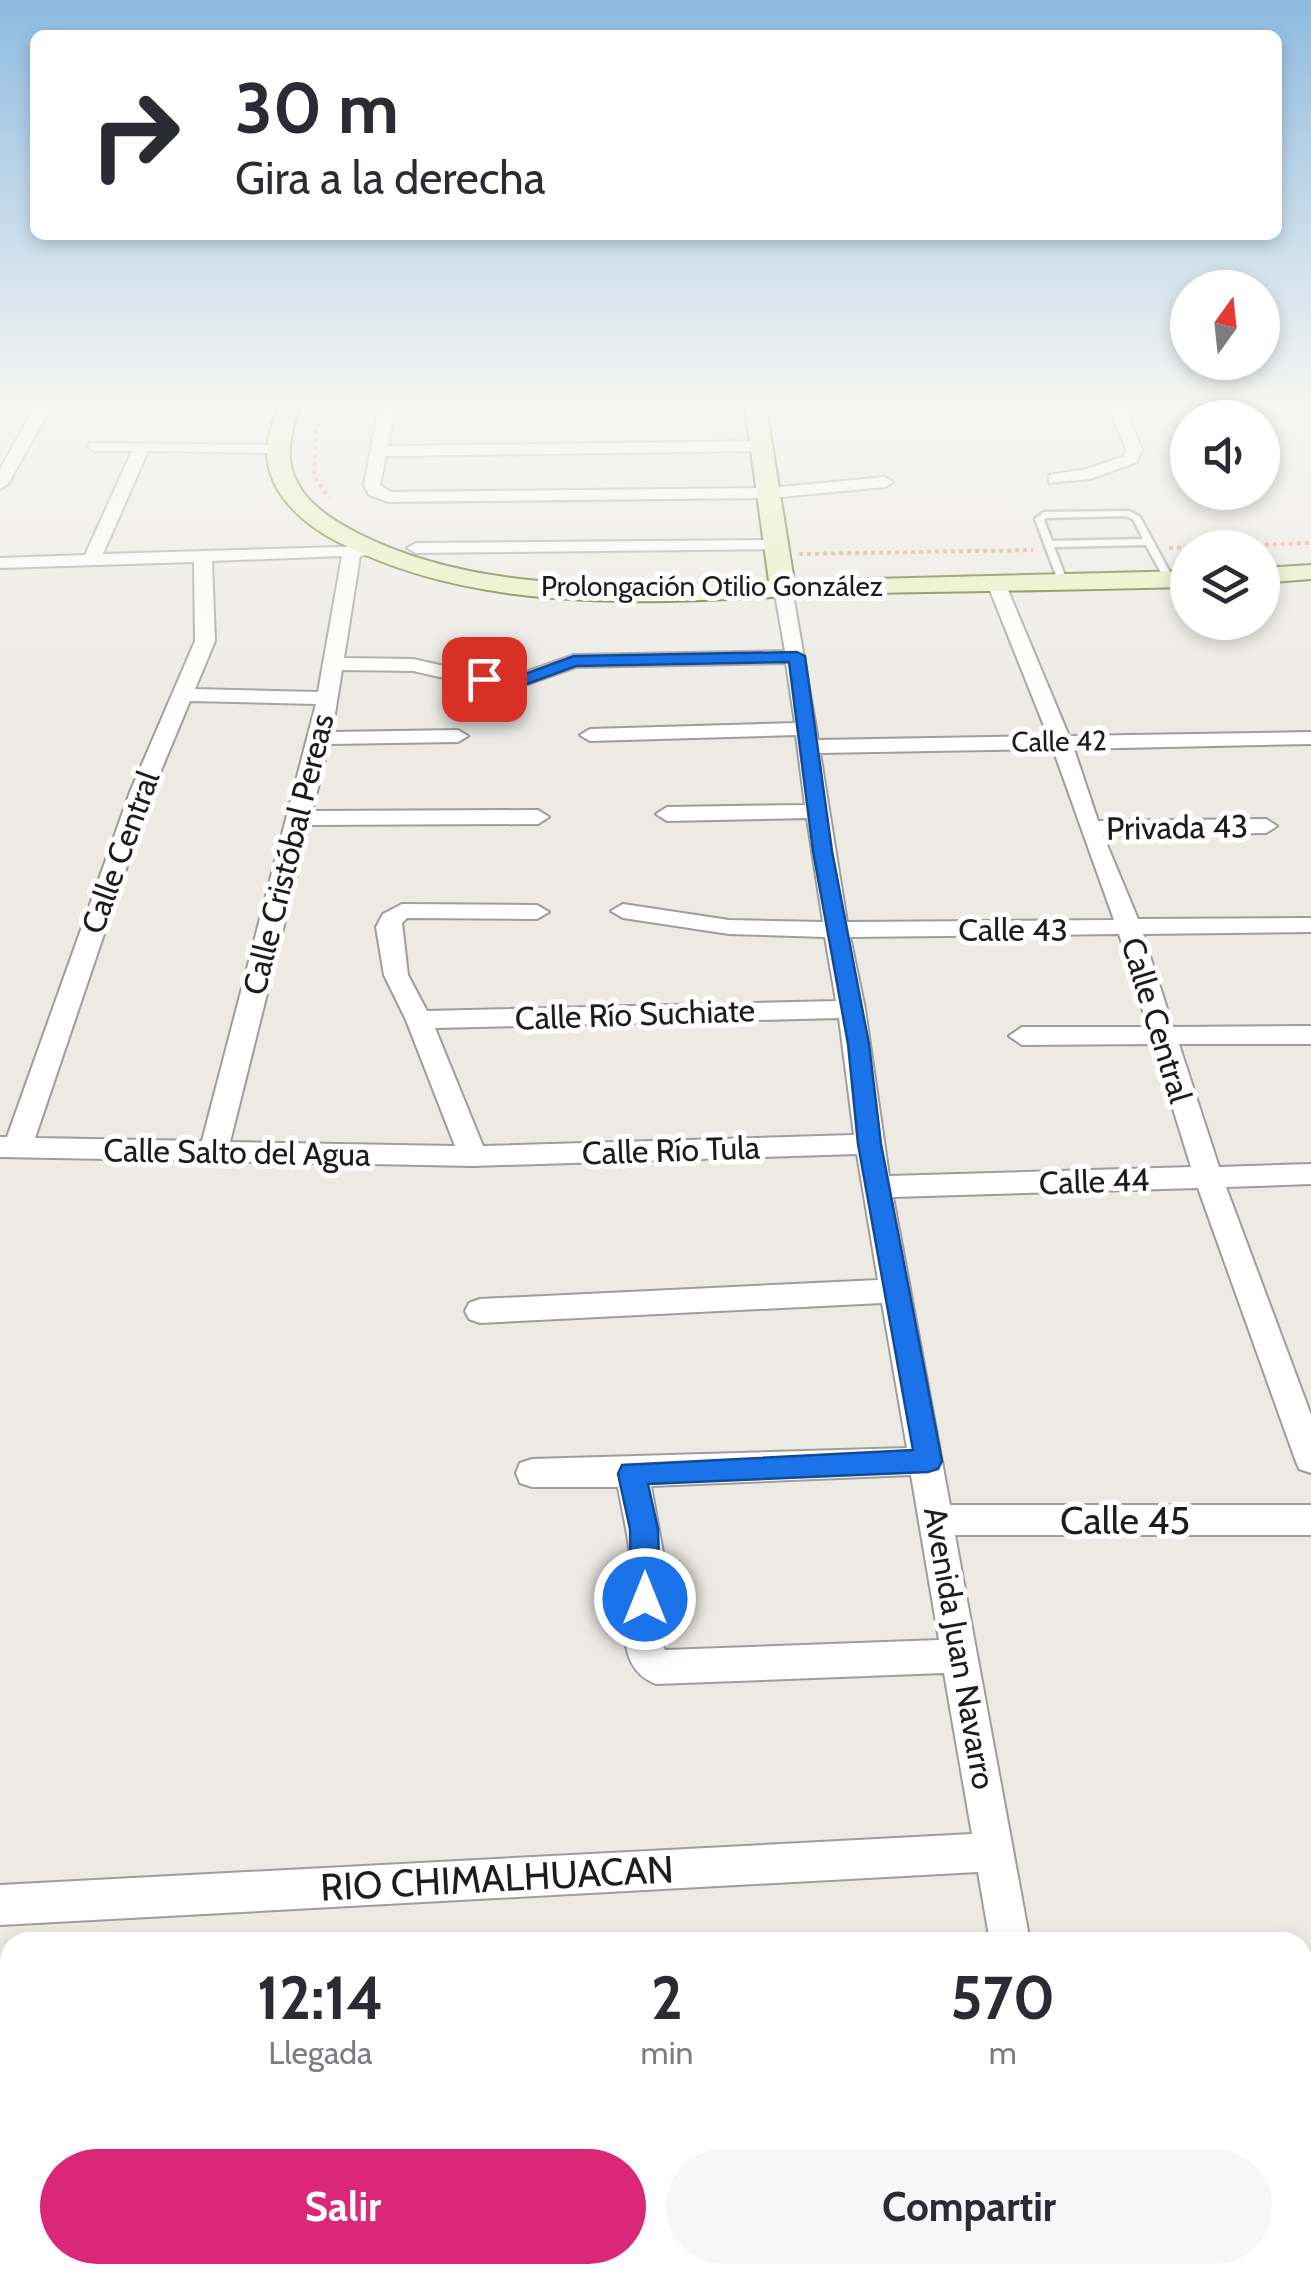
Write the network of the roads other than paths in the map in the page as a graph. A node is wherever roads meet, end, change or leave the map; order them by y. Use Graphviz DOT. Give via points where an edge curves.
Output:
graph roads {
  1 [pos="112,514"];
  2 [pos="310,514"];
  3 [pos="772,514"];
  4 [pos="1150,542"];
  5 [pos="1048,544"];
  6 [pos="775,545"];
  7 [pos="416,548"];
  8 [pos="360,551"];
  9 [pos="203,558"];
  10 [pos="91,561"];
  11 [pos="0,562"];
  12 [pos="1170,568"];
  13 [pos="1311,572"];
  14 [pos="1280,575"];
  15 [pos="1170,579"];
  16 [pos="1062,581"];
  17 [pos="996,583"];
  18 [pos="783,588"];
  19 [pos="797,656"];
  20 [pos="334,664"];
  21 [pos="179,694"];
  22 [pos="328,698"];
  23 [pos="590,735"];
  24 [pos="458,736"];
  25 [pos="320,738"];
  26 [pos="806,738"];
  27 [pos="1311,738"];
  28 [pos="1062,742"];
  29 [pos="816,812"];
  30 [pos="666,814"];
  31 [pos="538,817"];
  32 [pos="299,818"];
  33 [pos="1266,826"];
  34 [pos="1089,828"];
  35 [pos="623,910"];
  36 [pos="537,912"];
  37 [pos="1311,925"];
  38 [pos="1129,928"];
  39 [pos="835,930"];
  40 [pos="852,1008"];
  41 [pos="419,1020"];
  42 [pos="1160,1034"];
  43 [pos="1311,1034"];
  44 [pos="1022,1036"];
  45 [pos="870,1144"];
  46 [pos="9,1146"];
  47 [pos="213,1153"];
  48 [pos="474,1156"];
  49 [pos="1311,1174"];
  50 [pos="1208,1177"];
  51 [pos="878,1187"];
  52 [pos="897,1291"];
  53 [pos="480,1311"];
  54 [pos="1311,1459"];
  55 [pos="928,1461"];
  56 [pos="532,1473"];
  57 [pos="632,1474"];
  58 [pos="938,1520"];
  59 [pos="1311,1520"];
  60 [pos="962,1656"];
  61 [pos="995,1852"];
  62 [pos="0,1906"];
  63 [pos="1008,1932"];
  1 -- 10 [label="street"];
  2 -- 8 [label="main road, Prolongación Otilio González"];
  3 -- 6 [label="main road, Avenida Juan Navarro"];
  4 -- 5 [label="lane"];
  4 -- 5 [label="lane" via="1136,517 1126,514 1044,515 1038,519"];
  4 -- 12 [label="lane"];
  5 -- 16 [label="lane"];
  6 -- 7 [label="street"];
  6 -- 18 [label="main road, Avenida Juan Navarro"];
  8 -- 9 [label="street"];
  8 -- 18 [label="main road, Prolongación Otilio González" via="531,588"];
  8 -- 20 [label="street, Calle Cristóbal Pereas"];
  9 -- 10 [label="street"];
  9 -- 21 [label="street, Calle Central" via="204,641"];
  10 -- 11 [label="street"];
  13 -- 14 [label="main road"];
  15 -- 16 [label="main road, Prolongación Otilio González"];
  16 -- 17 [label="main road, Prolongación Otilio González"];
  17 -- 18 [label="main road, Prolongación Otilio González"];
  17 -- 28 [label="street, Calle Central"];
  18 -- 19 [label="street, Avenida Juan Navarro"];
  19 -- 20 [label="street" via="574,661 522,680 471,678 432,667"];
  19 -- 26 [label="street, Avenida Juan Navarro"];
  20 -- 22 [label="street, Calle Cristóbal Pereas"];
  21 -- 22 [label="street"];
  21 -- 46 [label="street, Calle Central"];
  22 -- 25 [label="street, Calle Cristóbal Pereas"];
  23 -- 26 [label="street, Calle 42"];
  24 -- 25 [label="street"];
  25 -- 32 [label="street, Calle Cristóbal Pereas"];
  26 -- 28 [label="street, Calle 42"];
  26 -- 29 [label="street, Avenida Juan Navarro"];
  27 -- 28 [label="street, Calle 42"];
  28 -- 34 [label="street, Calle Central"];
  29 -- 30 [label="street"];
  29 -- 39 [label="street, Avenida Juan Navarro"];
  31 -- 32 [label="street"];
  32 -- 47 [label="street, Calle Cristóbal Pereas"];
  33 -- 34 [label="street, Privada 43"];
  34 -- 38 [label="street, Calle Central"];
  35 -- 39 [label="street, Calle 43" via="729,927"];
  36 -- 41 [label="street" via="395,915 388,927 396,975"];
  37 -- 38 [label="street, Calle 43"];
  38 -- 39 [label="street, Calle 43"];
  38 -- 42 [label="street, Calle Central"];
  39 -- 40 [label="street, Avenida Juan Navarro"];
  40 -- 41 [label="street, Calle Río Suchiate"];
  40 -- 45 [label="street, Avenida Juan Navarro"];
  41 -- 48 [label="street"];
  42 -- 43 [label="street"];
  42 -- 44 [label="street"];
  42 -- 50 [label="street, Calle Central"];
  45 -- 48 [label="street, Calle Río Tula"];
  45 -- 51 [label="street, Avenida Juan Navarro"];
  46 -- 47 [label="street, Calle Salto del Agua"];
  47 -- 48 [label="street, Calle Salto del Agua"];
  49 -- 50 [label="street, Calle 44"];
  50 -- 51 [label="street, Calle 44"];
  50 -- 54 [label="street, Calle Central"];
  51 -- 52 [label="street, Avenida Juan Navarro"];
  52 -- 53 [label="street"];
  52 -- 55 [label="street, Avenida Juan Navarro"];
  55 -- 57 [label="street"];
  55 -- 58 [label="street, Avenida Juan Navarro"];
  56 -- 57 [label="street"];
  57 -- 60 [label="street" via="646,1558 642,1646 656,1667"];
  58 -- 59 [label="street, Calle 45"];
  58 -- 60 [label="street, Avenida Juan Navarro"];
  60 -- 61 [label="street, Avenida Juan Navarro"];
  61 -- 62 [label="street, RIO CHIMALHUACAN"];
  61 -- 63 [label="street, Avenida Juan Navarro"];
}
